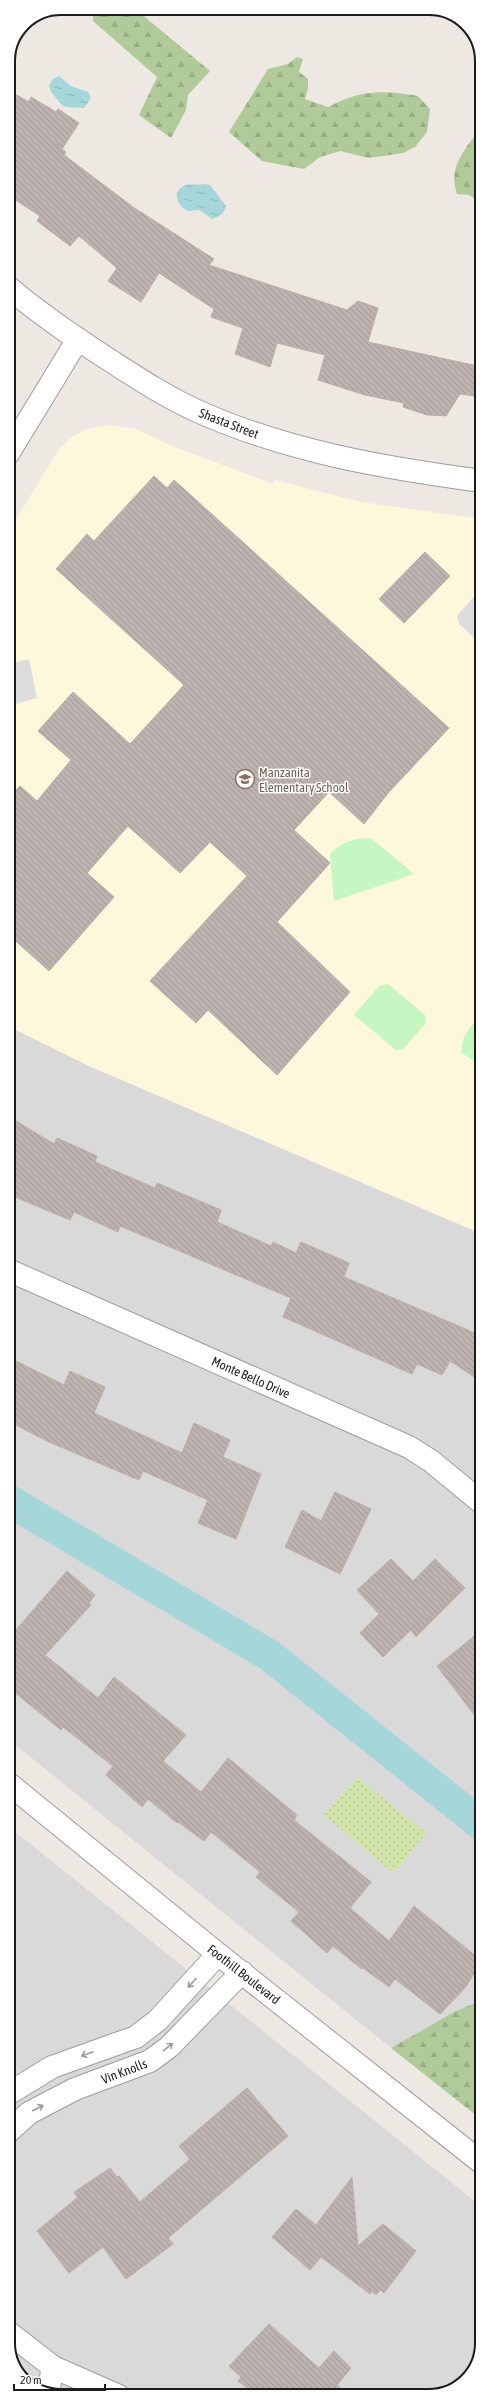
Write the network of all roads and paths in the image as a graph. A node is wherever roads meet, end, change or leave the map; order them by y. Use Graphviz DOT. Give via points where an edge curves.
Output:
graph roads {
  1 [pos="15,293"];
  2 [pos="78,339"];
  3 [pos="15,442"];
  4 [pos="475,480"];
  5 [pos="15,1273"];
  6 [pos="475,1497"];
  7 [pos="15,1789"];
  8 [pos="218,1954"];
  9 [pos="242,1972"];
  10 [pos="15,2090"];
  11 [pos="15,2126"];
  12 [pos="475,2157"];
  13 [pos="15,2337"];
  14 [pos="53,2367"];
  15 [pos="49,2387"];
  16 [pos="103,2389"];
  1 -- 2 [label="street, Shasta Street" via="41,315"];
  2 -- 3 [label="street"];
  2 -- 4 [label="street, Shasta Street" via="159,392 233,425 286,443 352,460"];
  5 -- 6 [label="street, Monte Bello Drive" via="409,1447 431,1461"];
  7 -- 8 [label="street, Foothill Boulevard"];
  8 -- 9 [label="street, Foothill Boulevard"];
  8 -- 10 [label="street, one-way" via="158,2020 136,2037 52,2067"];
  11 -- 9 [label="street, Vin Knolls, one-way" via="36,2109 75,2089 150,2061 169,2047"];
  9 -- 12 [label="street, Foothill Boulevard"];
  13 -- 14 [label="street"];
  14 -- 15 [label="street"];
  14 -- 16 [label="street"];
}
